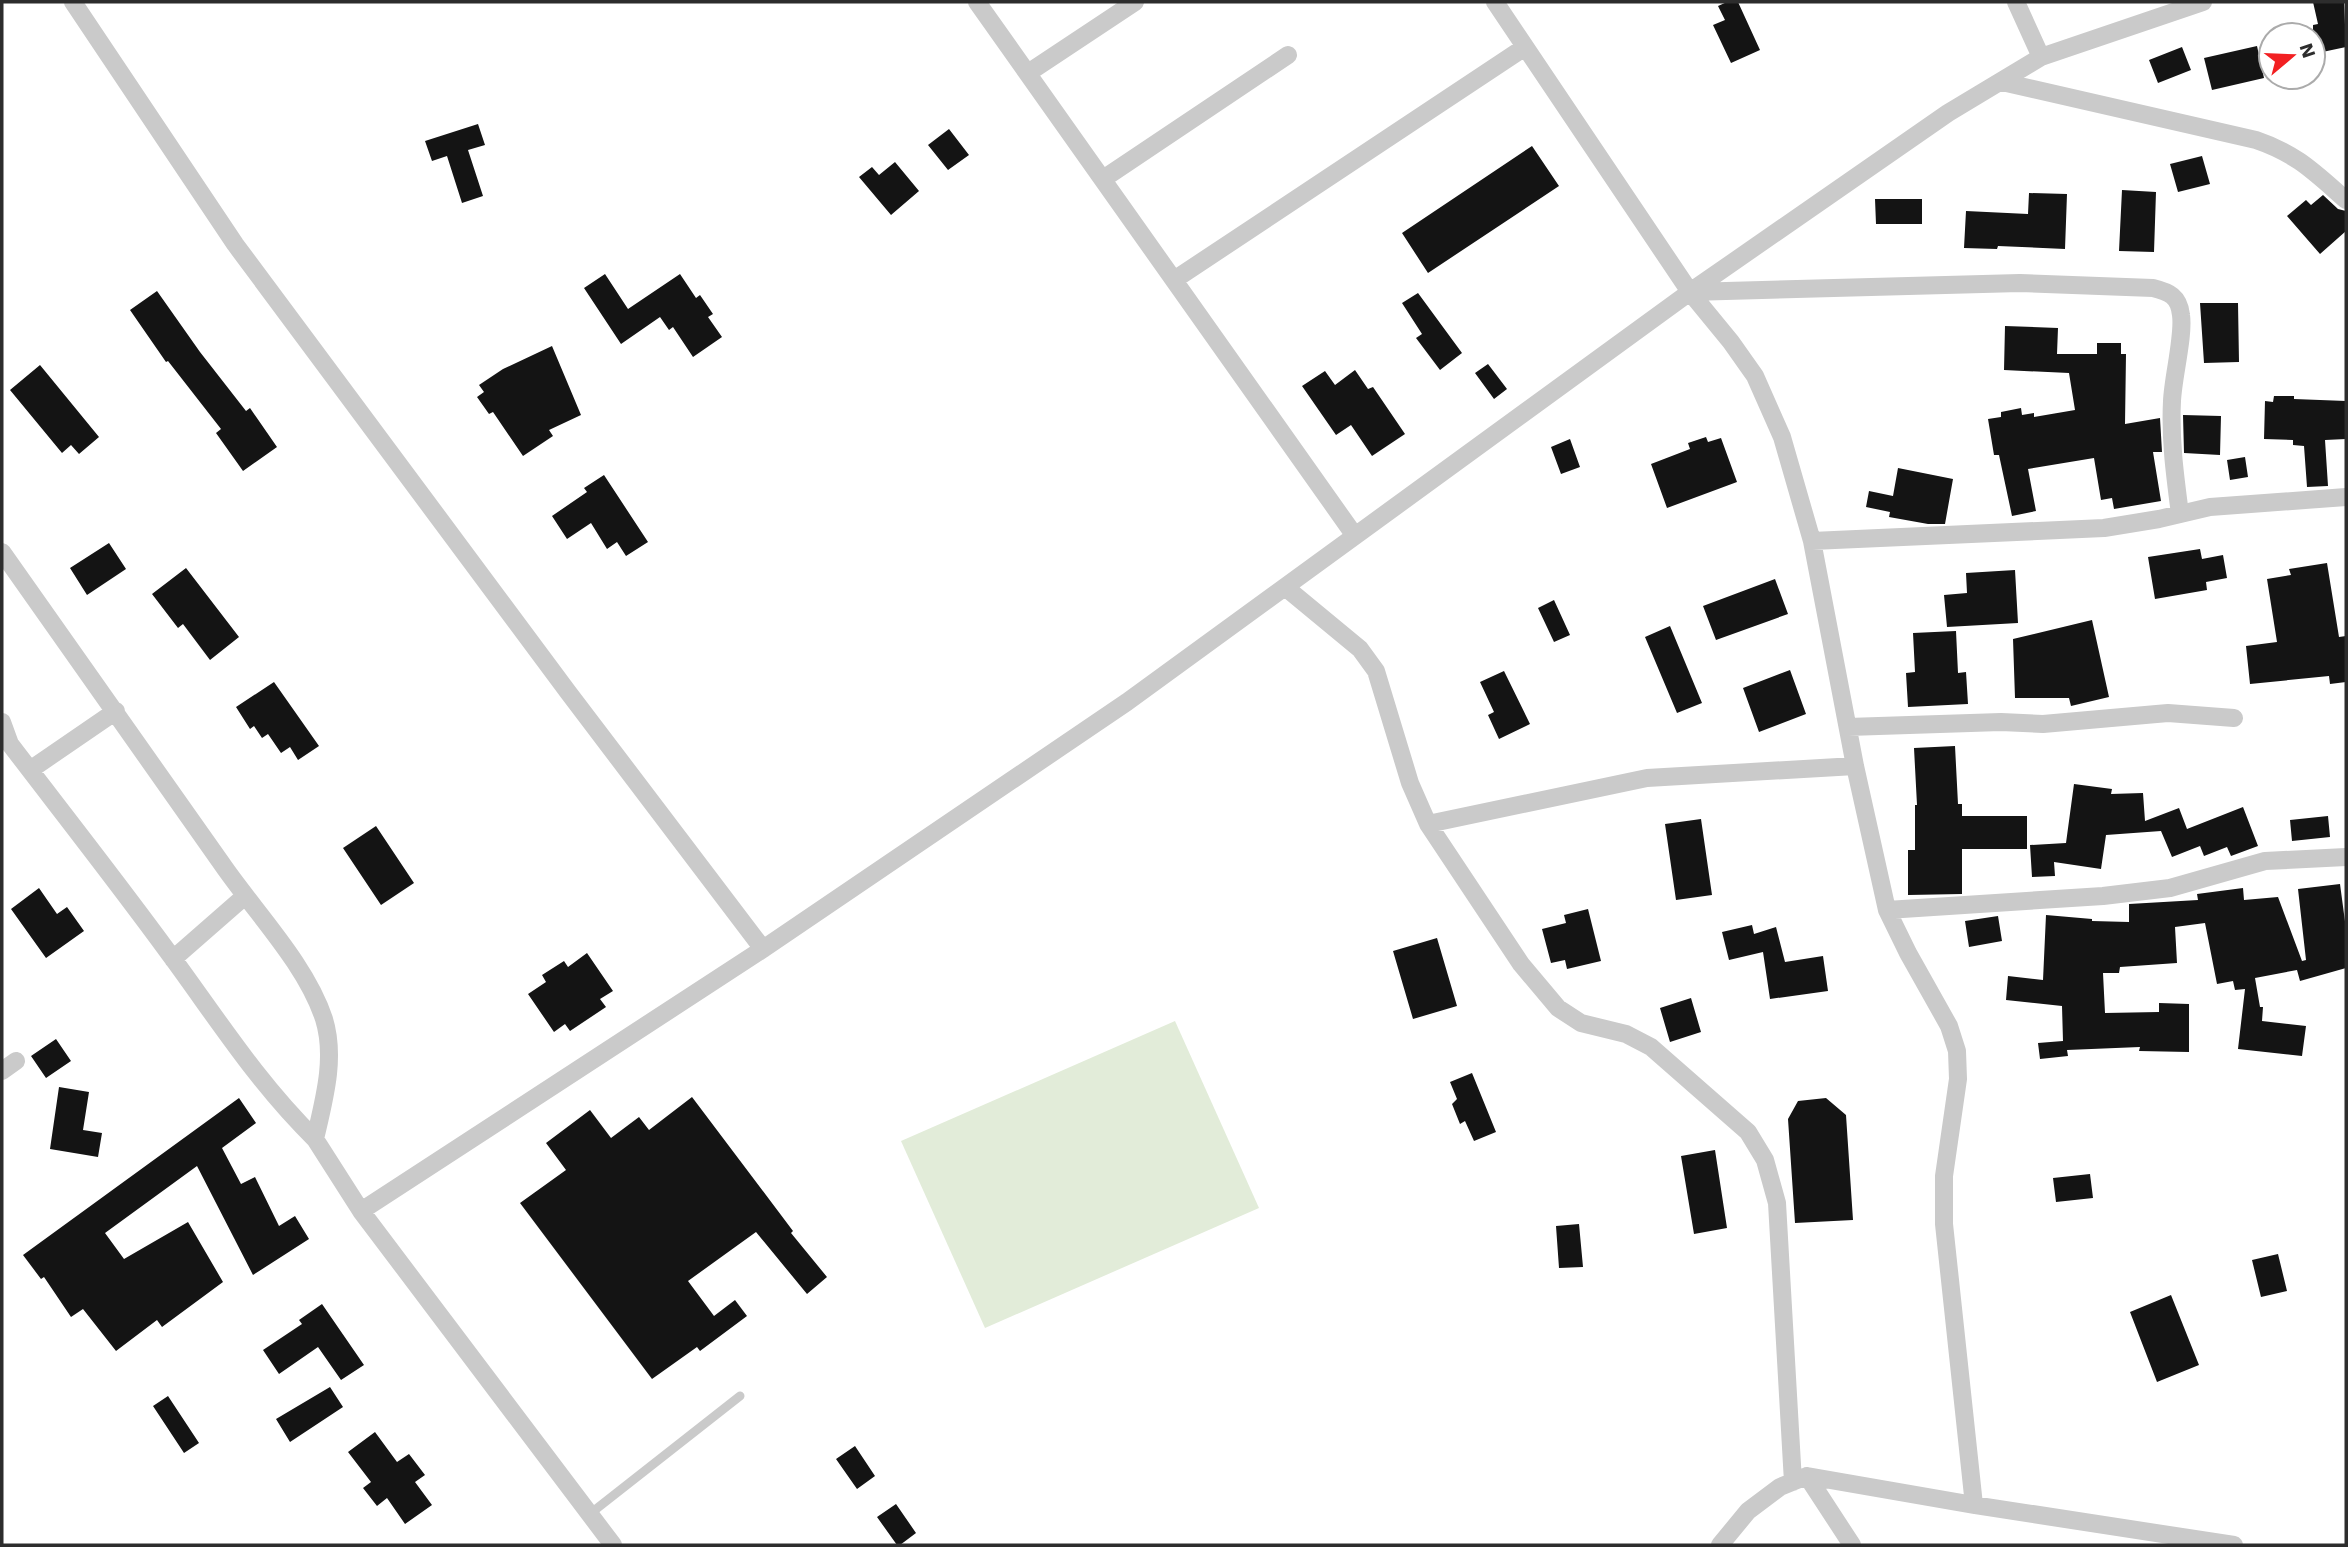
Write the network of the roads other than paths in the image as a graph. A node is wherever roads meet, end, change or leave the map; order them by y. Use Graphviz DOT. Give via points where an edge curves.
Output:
graph roads {
  1 [pos="73,2"];
  2 [pos="977,2"];
  3 [pos="1135,2"];
  4 [pos="1494,2"];
  5 [pos="2016,2"];
  6 [pos="2203,2"];
  7 [pos="1525,47"];
  8 [pos="1288,54"];
  9 [pos="2040,57"];
  10 [pos="1028,73"];
  11 [pos="2002,82"];
  12 [pos="1103,179"];
  13 [pos="2346,200"];
  14 [pos="1174,280"];
  15 [pos="1690,292"];
  16 [pos="2346,497"];
  17 [pos="2180,514"];
  18 [pos="1355,536"];
  19 [pos="1812,541"];
  20 [pos="2,552"];
  21 [pos="1285,587"];
  22 [pos="116,711"];
  23 [pos="2234,718"];
  24 [pos="2,722"];
  25 [pos="1847,727"];
  26 [pos="1855,766"];
  27 [pos="30,770"];
  28 [pos="1428,824"];
  29 [pos="2346,857"];
  30 [pos="245,896"];
  31 [pos="1887,910"];
  32 [pos="763,949"];
  33 [pos="173,959"];
  34 [pos="315,1139"];
  35 [pos="361,1212"];
  36 [pos="740,1396"];
  37 [pos="1800,1479"];
  38 [pos="1974,1505"];
  39 [pos="591,1513"];
  40 [pos="614,1545"];
  41 [pos="1720,1545"];
  42 [pos="1852,1545"];
  43 [pos="2234,1545"];
  1 -- 32 [label="street" via="235,244"];
  2 -- 10 [label="street"];
  3 -- 10 [label="street"];
  4 -- 7 [label="street"];
  5 -- 9 [label="street"];
  6 -- 9 [label="street"];
  7 -- 14 [label="street"];
  7 -- 15 [label="street"];
  8 -- 12 [label="street"];
  9 -- 11 [label="street"];
  10 -- 12 [label="street"];
  11 -- 13 [label="street" via="2256,140 2302,162"];
  11 -- 15 [label="street" via="1948,113"];
  12 -- 14 [label="street"];
  14 -- 18 [label="street"];
  15 -- 17 [label="street" via="2020,283 2169,292 2182,315 2171,456"];
  15 -- 18 [label="street"];
  15 -- 19 [label="street" via="1755,376 1782,436"];
  16 -- 17 [label="street" via="2210,507"];
  17 -- 19 [label="street" via="2104,528"];
  18 -- 21 [label="street"];
  19 -- 25 [label="street"];
  20 -- 22 [label="street"];
  21 -- 28 [label="street" via="1360,649 1376,671 1410,783"];
  21 -- 32 [label="street" via="1127,702"];
  22 -- 27 [label="street"];
  22 -- 30 [label="street"];
  23 -- 25 [label="street" via="2168,713 2043,724"];
  24 -- 27 [label="street" via="10,744"];
  25 -- 26 [label="street"];
  26 -- 28 [label="street" via="1647,778"];
  26 -- 31 [label="street"];
  27 -- 33 [label="street"];
  28 -- 37 [label="street" via="1521,964 1558,1008 1581,1023 1626,1034 1651,1047 1748,1132 1765,1160 1777,1203"];
  29 -- 31 [label="street" via="2265,861 2170,888"];
  30 -- 33 [label="street"];
  30 -- 34 [label="street" via="310,983 325,1021 330,1074"];
  31 -- 38 [label="street" via="1949,1026 1956,1051 1958,1079 1944,1176 1944,1224"];
  32 -- 35 [label="street"];
  33 -- 34 [label="street" via="251,1068"];
  34 -- 35 [label="street"];
  35 -- 39 [label="street"];
  36 -- 39 [label="lane"];
  37 -- 38 [label="street"];
  37 -- 41 [label="street" via="1780,1487 1748,1511"];
  37 -- 42 [label="street"];
  38 -- 43 [label="street"];
  39 -- 40 [label="street"];
}
